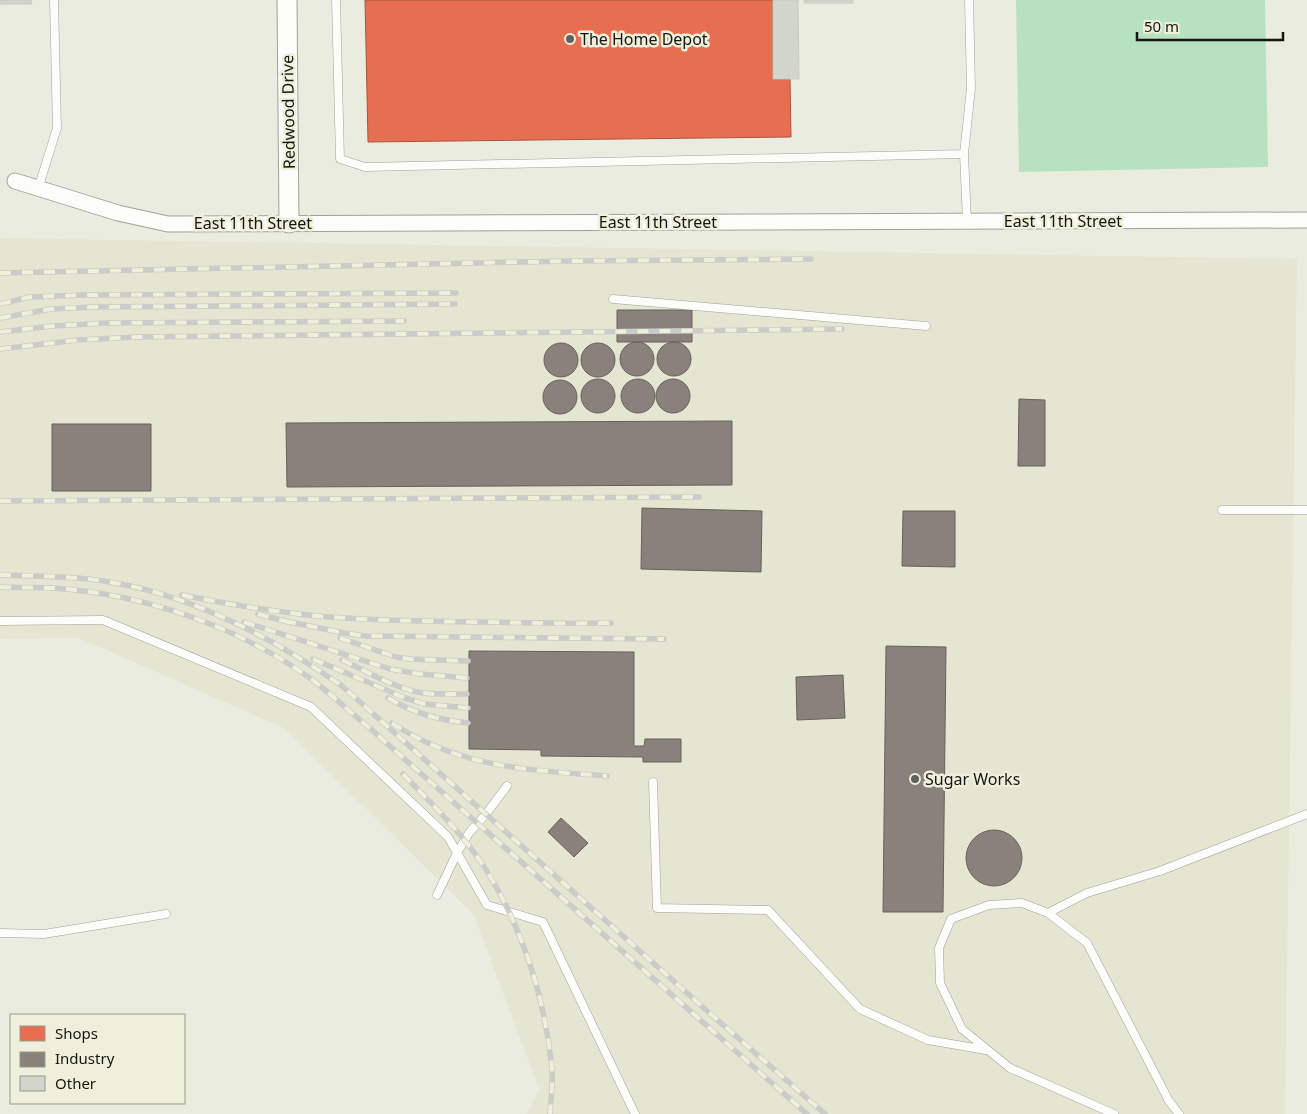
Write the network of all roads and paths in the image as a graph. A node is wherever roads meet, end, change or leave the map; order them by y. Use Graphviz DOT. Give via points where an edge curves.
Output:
graph roads {
  1 [pos="54,0"];
  2 [pos="287,0"];
  3 [pos="336,0"];
  4 [pos="969,0"];
  5 [pos="964,154"];
  6 [pos="15,181"];
  7 [pos="38,189"];
  8 [pos="1307,220"];
  9 [pos="966,221"];
  10 [pos="289,223"];
  11 [pos="613,300"];
  12 [pos="926,326"];
  13 [pos="1222,510"];
  14 [pos="1307,510"];
  15 [pos="0,621"];
  16 [pos="653,782"];
  17 [pos="507,786"];
  18 [pos="1307,814"];
  19 [pos="457,853"];
  20 [pos="437,895"];
  21 [pos="1048,913"];
  22 [pos="166,914"];
  23 [pos="0,933"];
  24 [pos="989,1050"];
  25 [pos="635,1114"];
  26 [pos="1114,1114"];
  27 [pos="1179,1114"];
  1 -- 7 [label="lane" via="57,128"];
  2 -- 10 [label="street, Redwood Drive"];
  3 -- 5 [label="lane" via="340,159 365,167"];
  4 -- 5 [label="lane" via="971,88"];
  5 -- 9 [label="lane"];
  6 -- 7 [label="street, East 11th Street"];
  7 -- 10 [label="street, East 11th Street" via="168,224"];
  8 -- 9 [label="street, East 11th Street"];
  9 -- 10 [label="street, East 11th Street"];
  11 -- 12 [label="lane"];
  13 -- 14 [label="lane"];
  15 -- 19 [label="lane" via="103,620 311,707 448,838"];
  16 -- 24 [label="lane" via="657,908 768,910 860,1009 928,1040"];
  17 -- 19 [label="lane"];
  18 -- 21 [label="lane" via="1160,871 1087,893"];
  19 -- 20 [label="lane"];
  19 -- 25 [label="lane" via="487,905 543,922"];
  21 -- 24 [label="lane" via="1022,903 989,905 951,918 939,948 940,983 962,1029"];
  21 -- 27 [label="lane" via="1087,942 1169,1102"];
  22 -- 23 [label="lane" via="44,934"];
  24 -- 26 [label="lane" via="1010,1068"];
}
